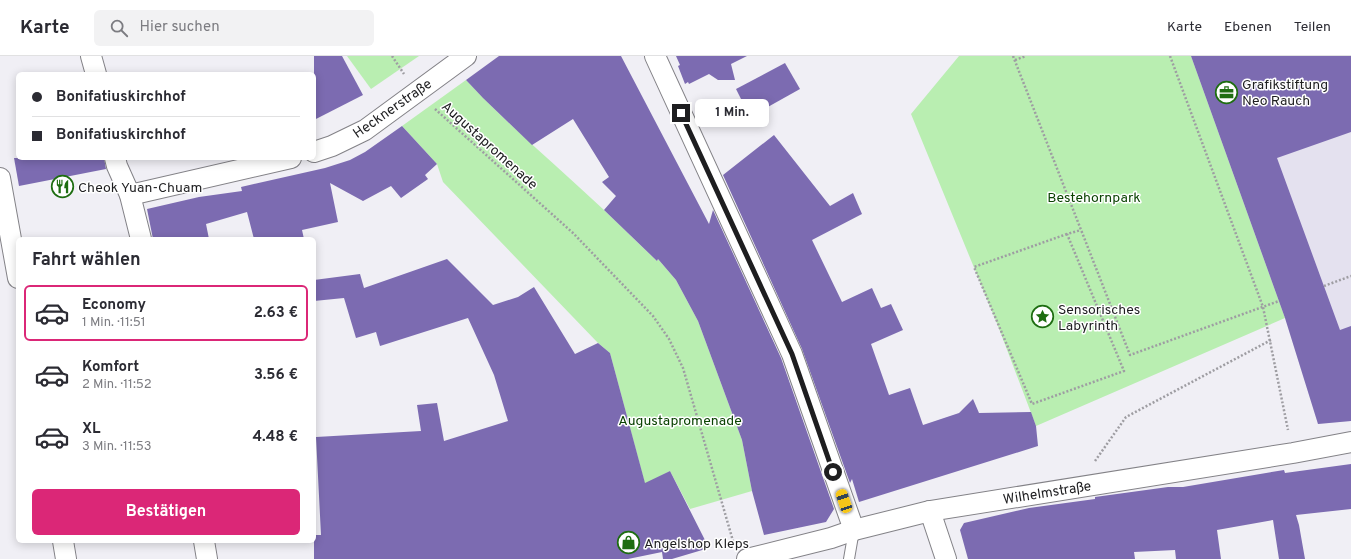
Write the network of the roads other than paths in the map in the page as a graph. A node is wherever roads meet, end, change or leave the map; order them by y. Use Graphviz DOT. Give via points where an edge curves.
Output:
graph roads {
  1 [pos="91,56"];
  2 [pos="466,56"];
  3 [pos="655,56"];
  4 [pos="95,72"];
  5 [pos="316,151"];
  6 [pos="116,160"];
  7 [pos="282,160"];
  8 [pos="1,184"];
  9 [pos="130,195"];
  10 [pos="140,237"];
  11 [pos="6,251"];
  12 [pos="16,274"];
  13 [pos="1351,442"];
  14 [pos="930,511"];
  15 [pos="854,530"];
  16 [pos="63,543"];
  17 [pos="204,543"];
  18 [pos="66,559"];
  19 [pos="207,559"];
  20 [pos="747,559"];
  21 [pos="849,559"];
  22 [pos="946,559"];
  1 -- 4 [label="street"];
  2 -- 5 [label="street, Hecknerstraße" via="365,130"];
  3 -- 15 [label="street" via="792,354"];
  6 -- 9 [label="street"];
  7 -- 9 [label="street"];
  8 -- 11 [label="street"];
  9 -- 10 [label="street"];
  11 -- 12 [label="street"];
  13 -- 14 [label="street, Wilhelmstraße" via="1293,454"];
  14 -- 15 [label="street, Wilhelmstraße"];
  14 -- 22 [label="street"];
  15 -- 20 [label="street, Wilhelmstraße"];
  15 -- 21 [label="lane"];
  16 -- 18 [label="street"];
  17 -- 19 [label="street"];
}
